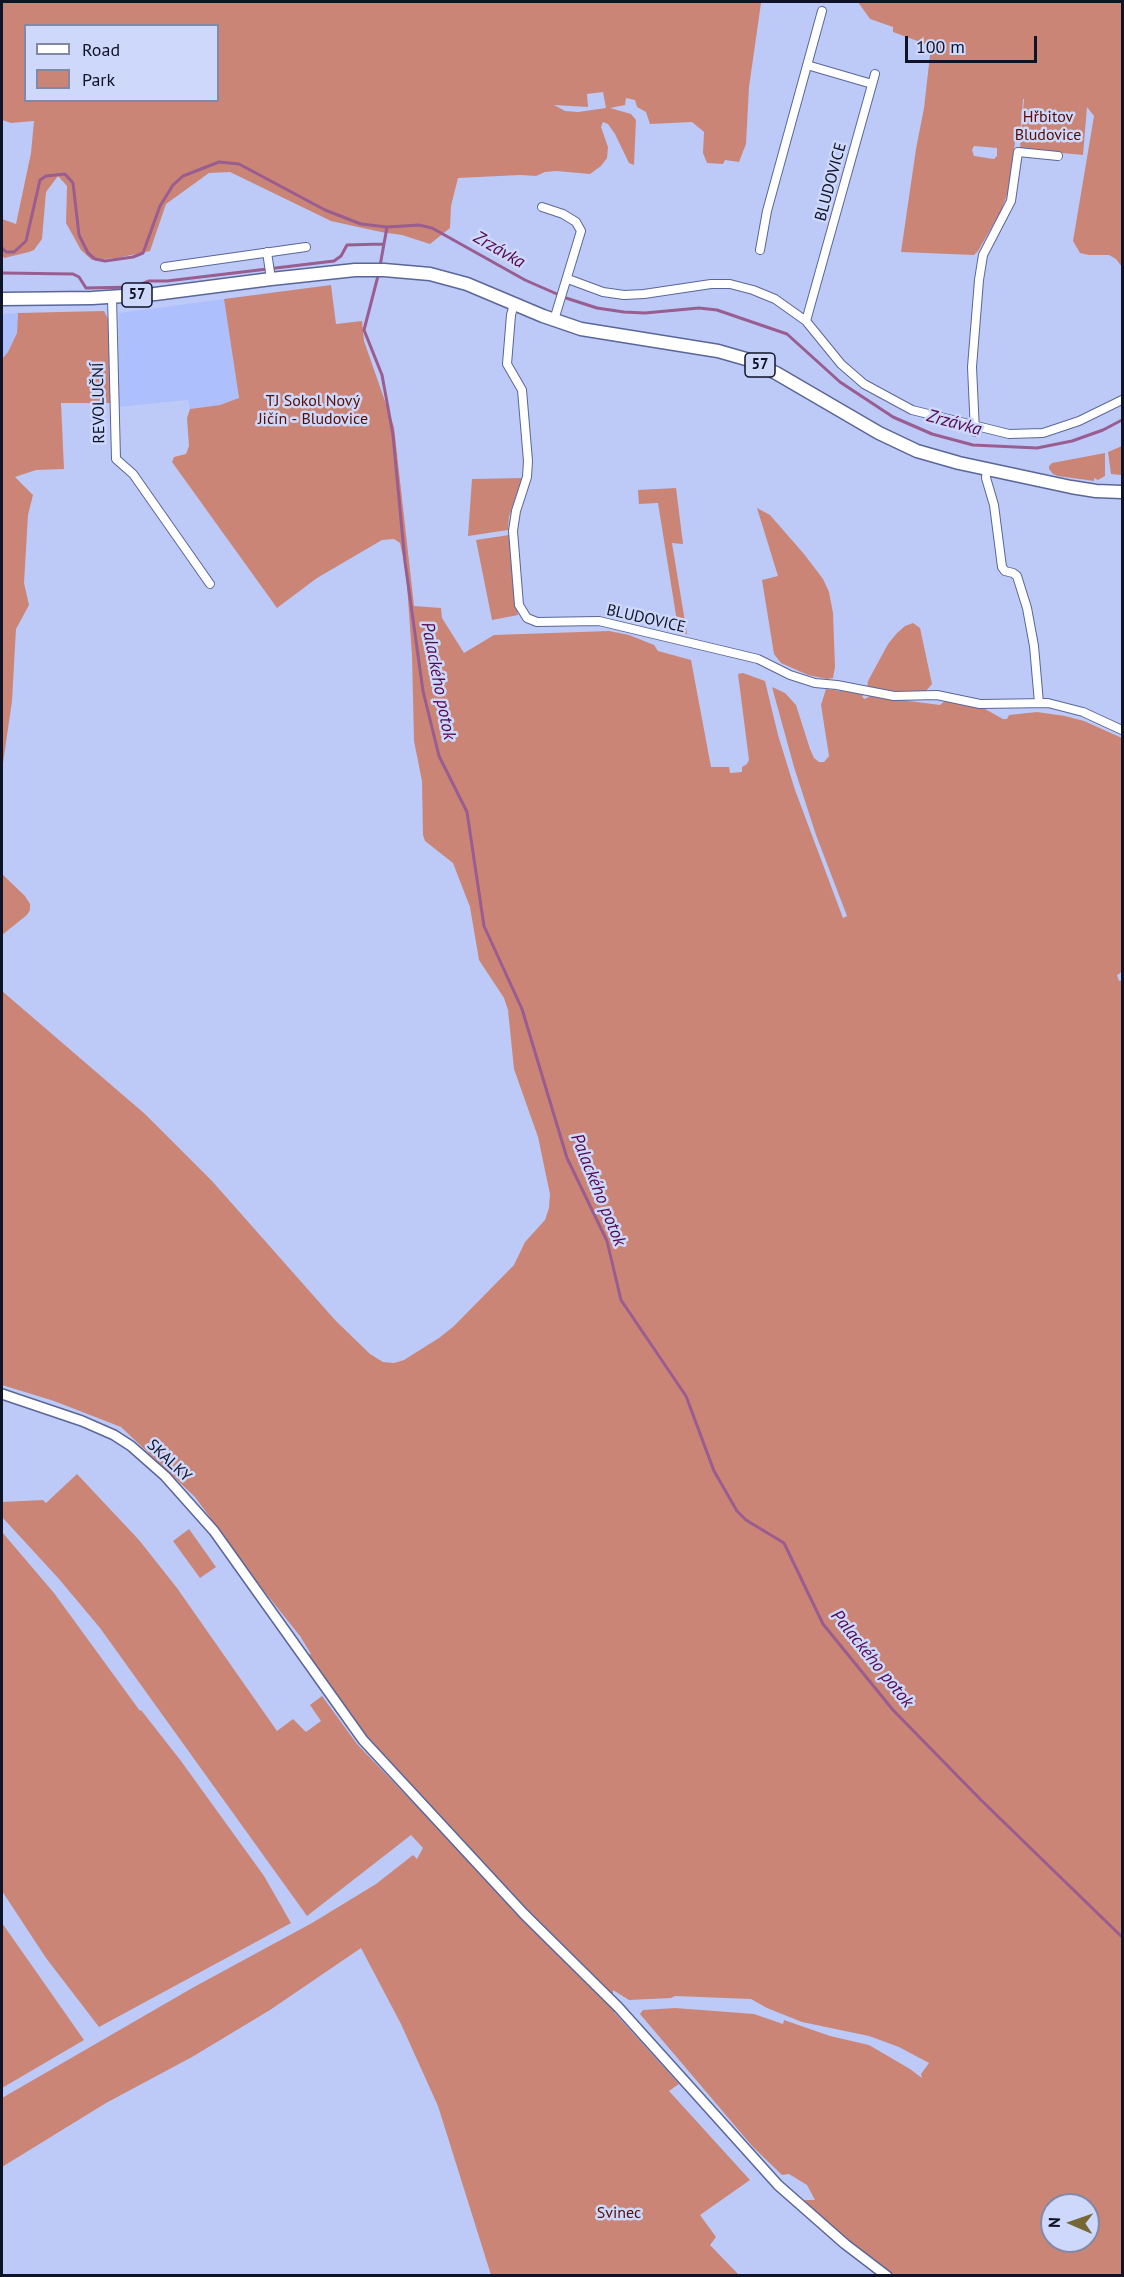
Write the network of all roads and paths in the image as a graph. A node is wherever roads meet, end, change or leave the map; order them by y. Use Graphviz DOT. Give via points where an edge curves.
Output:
graph roads {
  1 [pos="822,11"];
  2 [pos="807,65"];
  3 [pos="875,74"];
  4 [pos="872,84"];
  5 [pos="1058,156"];
  6 [pos="542,207"];
  7 [pos="306,247"];
  8 [pos="760,250"];
  9 [pos="267,252"];
  10 [pos="165,267"];
  11 [pos="270,272"];
  12 [pos="566,283"];
  13 [pos="112,297"];
  14 [pos="2,299"];
  15 [pos="514,304"];
  16 [pos="554,320"];
  17 [pos="806,321"];
  18 [pos="1122,400"];
  19 [pos="975,429"];
  20 [pos="987,468"];
  21 [pos="1122,492"];
  22 [pos="210,584"];
  23 [pos="1039,703"];
  24 [pos="1122,730"];
  25 [pos="2,1395"];
  26 [pos="887,2276"];
  1 -- 2 [label="street"];
  2 -- 4 [label="street"];
  2 -- 8 [label="street"];
  3 -- 4 [label="street, BLUDOVICE"];
  4 -- 17 [label="street, BLUDOVICE"];
  5 -- 19 [label="street" via="1018,152 1011,201 983,255 972,367"];
  6 -- 12 [label="street" via="576,222 581,231"];
  7 -- 9 [label="street"];
  9 -- 10 [label="street"];
  9 -- 11 [label="street"];
  11 -- 13 [label="main road, 57" via="178,291"];
  11 -- 15 [label="main road, 57" via="380,269 442,277"];
  12 -- 16 [label="street"];
  12 -- 17 [label="street" via="624,295 691,285 730,284 774,299"];
  13 -- 14 [label="main road, 57"];
  13 -- 22 [label="street, REVOLUČNÍ" via="116,459 133,474"];
  15 -- 16 [label="main road, 57"];
  15 -- 23 [label="street, BLUDOVICE" via="507,364 522,390 528,461 513,531 519,605 527,618 537,622 599,621 758,659 815,683 894,696 938,695 990,704"];
  16 -- 20 [label="main road, 57" via="605,334 738,356 776,373 906,447"];
  17 -- 19 [label="street" via="841,364 864,384 912,410"];
  18 -- 19 [label="street" via="1043,433"];
  20 -- 21 [label="main road, 57" via="1084,489"];
  20 -- 23 [label="street" via="1002,567 1017,576 1027,608"];
  23 -- 24 [label="street, BLUDOVICE" via="1083,712"];
  25 -- 26 [label="street, SKALKY" via="114,1435 165,1476 192,1504 271,1609 363,1740 524,1914 622,2011 778,2185"];
}
